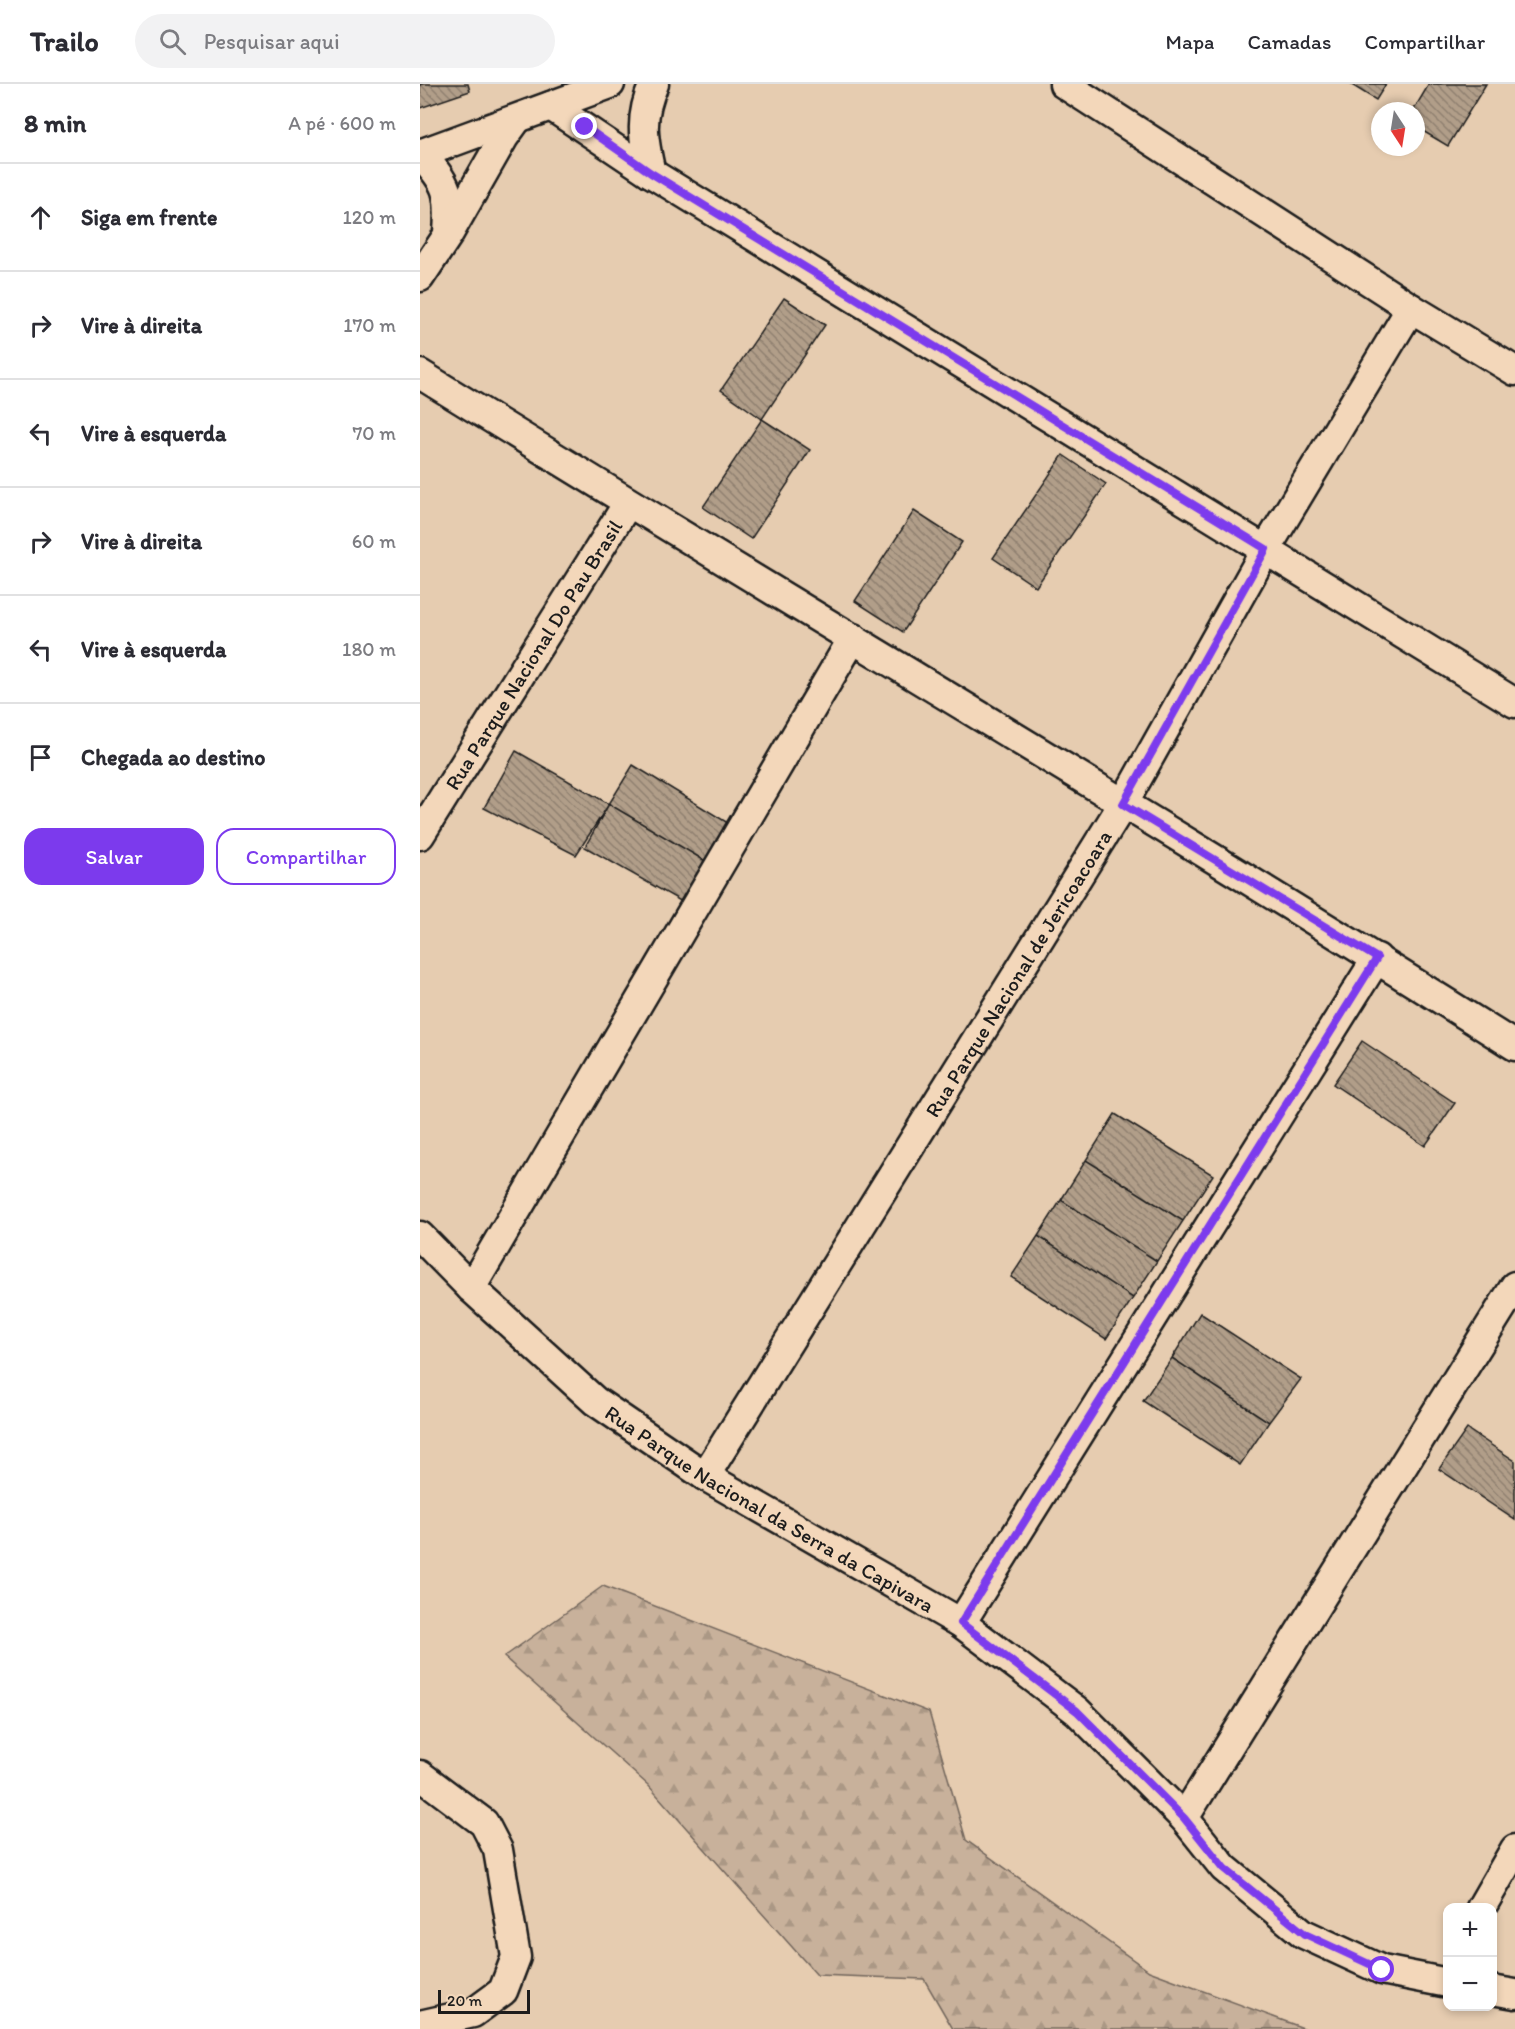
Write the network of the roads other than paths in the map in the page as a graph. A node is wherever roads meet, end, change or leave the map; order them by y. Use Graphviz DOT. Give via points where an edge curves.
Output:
graph roads {
  1 [pos="610,84"];
  2 [pos="654,84"];
  3 [pos="1064,84"];
  4 [pos="551,106"];
  5 [pos="517,119"];
  6 [pos="420,154"];
  7 [pos="651,173"];
  8 [pos="448,235"];
  9 [pos="420,277"];
  10 [pos="1411,308"];
  11 [pos="1515,371"];
  12 [pos="420,374"];
  13 [pos="628,503"];
  14 [pos="1266,549"];
  15 [pos="853,638"];
  16 [pos="1515,703"];
  17 [pos="1123,804"];
  18 [pos="420,835"];
  19 [pos="1377,958"];
  20 [pos="1515,1046"];
  21 [pos="420,1236"];
  22 [pos="1515,1286"];
  23 [pos="471,1288"];
  24 [pos="705,1476"];
  25 [pos="961,1623"];
  26 [pos="420,1775"];
  27 [pos="1184,1818"];
  28 [pos="1515,1850"];
  29 [pos="1484,1903"];
  30 [pos="1443,1976"];
  31 [pos="1497,1991"];
  32 [pos="1515,1994"];
  33 [pos="420,2025"];
  1 -- 4 [label="street"];
  2 -- 7 [label="street" via="643,117"];
  3 -- 10 [label="street"];
  4 -- 5 [label="street"];
  4 -- 7 [label="street"];
  5 -- 6 [label="street"];
  5 -- 8 [label="street"];
  6 -- 8 [label="street" via="446,186 450,206"];
  7 -- 14 [label="street"];
  8 -- 9 [label="street"];
  10 -- 11 [label="street"];
  10 -- 14 [label="street, Rua Parque Nacional de Jericoacoara"];
  12 -- 13 [label="street"];
  13 -- 15 [label="street"];
  13 -- 18 [label="street, Rua Parque Nacional Do Pau Brasil"];
  14 -- 16 [label="street"];
  14 -- 17 [label="street, Rua Parque Nacional de Jericoacoara"];
  15 -- 17 [label="street"];
  15 -- 23 [label="street"];
  17 -- 19 [label="street"];
  17 -- 24 [label="street, Rua Parque Nacional de Jericoacoara"];
  19 -- 20 [label="street"];
  19 -- 25 [label="street"];
  21 -- 23 [label="street, Rua Parque Nacional da Serra da Capivara"];
  22 -- 27 [label="street"];
  23 -- 24 [label="street, Rua Parque Nacional da Serra da Capivara" via="595,1401"];
  24 -- 25 [label="street, Rua Parque Nacional da Serra da Capivara"];
  25 -- 27 [label="street, Rua Parque Nacional da Serra da Capivara" via="1077,1711"];
  26 -- 33 [label="street" via="484,1823 498,1850 516,1957 503,1991 473,2013"];
  27 -- 30 [label="street, Rua Parque Nacional da Serra da Capivara" via="1224,1868 1305,1934 1382,1970"];
  28 -- 29 [label="street"];
  31 -- 32 [label="street"];
}
